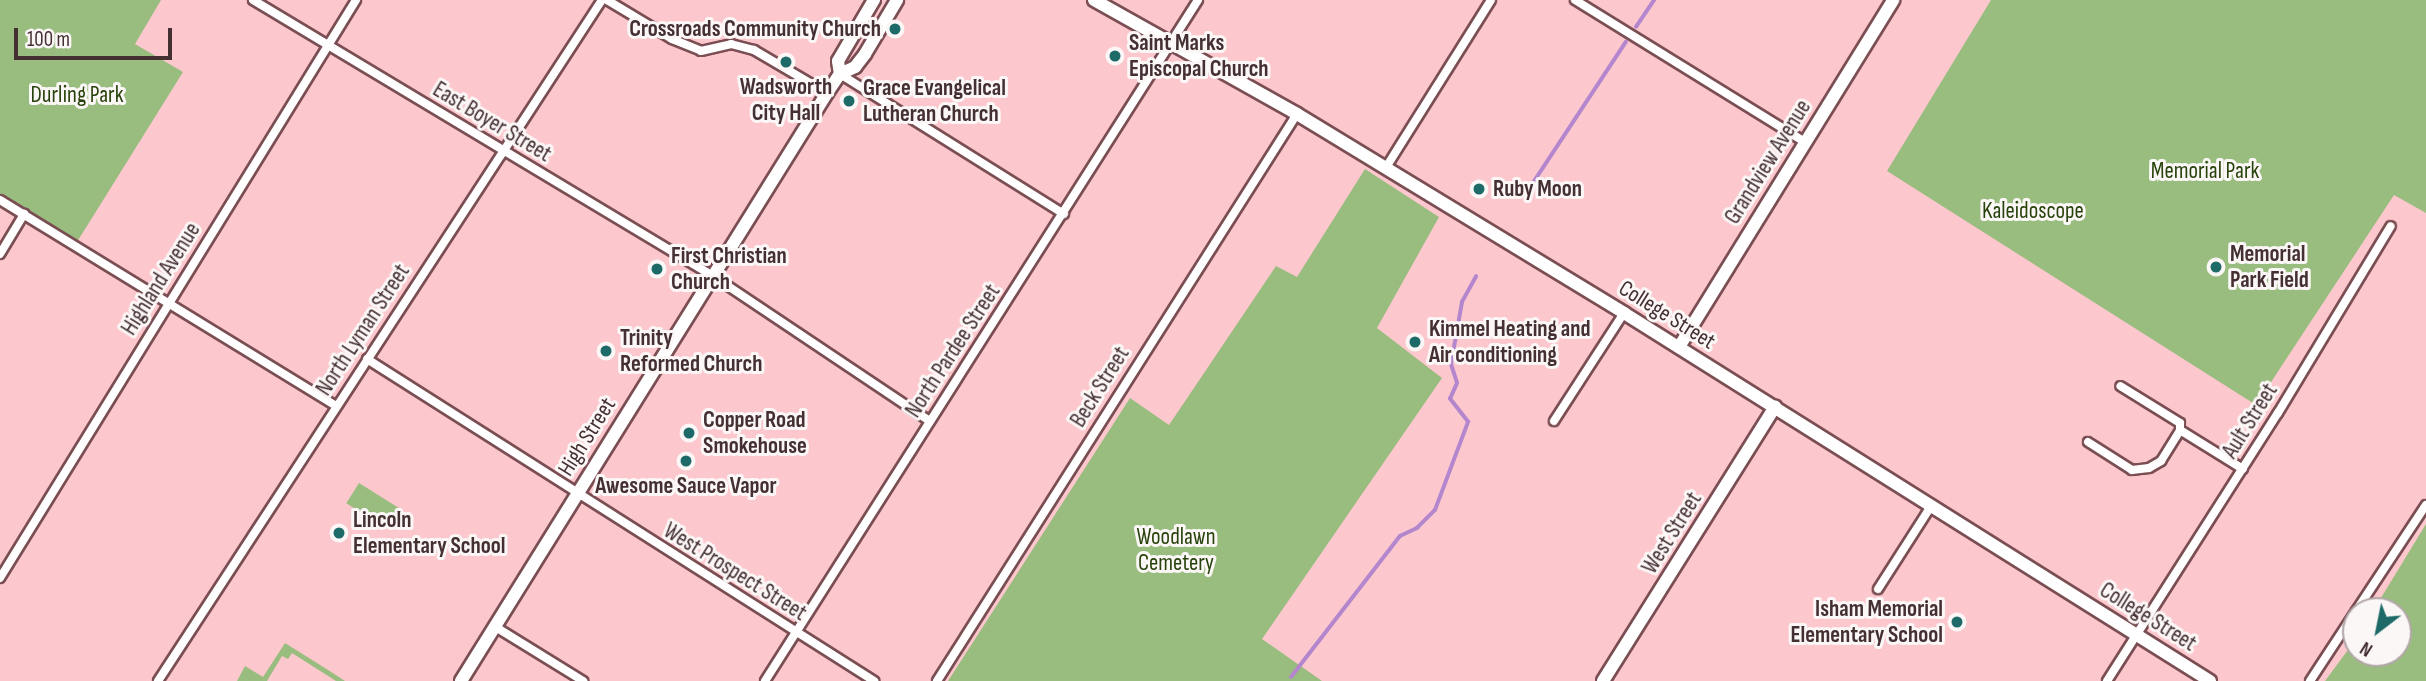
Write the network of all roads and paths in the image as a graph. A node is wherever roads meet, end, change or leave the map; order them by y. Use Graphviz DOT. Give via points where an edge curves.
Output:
graph roads {
  1 [pos="253,0"];
  2 [pos="356,0"];
  3 [pos="604,0"];
  4 [pos="874,0"];
  5 [pos="897,0"];
  6 [pos="1094,0"];
  7 [pos="1198,0"];
  8 [pos="1491,0"];
  9 [pos="1575,0"];
  10 [pos="1893,0"];
  11 [pos="1172,42"];
  12 [pos="328,45"];
  13 [pos="840,74"];
  14 [pos="827,93"];
  15 [pos="1297,114"];
  16 [pos="1805,142"];
  17 [pos="503,151"];
  18 [pos="1385,169"];
  19 [pos="0,200"];
  20 [pos="24,214"];
  21 [pos="1064,214"];
  22 [pos="2391,226"];
  23 [pos="0,254"];
  24 [pos="713,276"];
  25 [pos="169,303"];
  26 [pos="1624,313"];
  27 [pos="1679,347"];
  28 [pos="367,359"];
  29 [pos="2120,386"];
  30 [pos="336,406"];
  31 [pos="1775,408"];
  32 [pos="930,421"];
  33 [pos="1554,421"];
  34 [pos="2180,430"];
  35 [pos="2088,442"];
  36 [pos="2242,469"];
  37 [pos="577,494"];
  38 [pos="2426,505"];
  39 [pos="1931,506"];
  40 [pos="0,578"];
  41 [pos="1878,589"];
  42 [pos="2365,597"];
  43 [pos="494,626"];
  44 [pos="795,632"];
  45 [pos="2342,632"];
  46 [pos="2136,635"];
  47 [pos="158,681"];
  48 [pos="461,681"];
  49 [pos="583,681"];
  50 [pos="765,681"];
  51 [pos="874,681"];
  52 [pos="937,681"];
  53 [pos="1603,681"];
  54 [pos="2107,681"];
  55 [pos="2210,681"];
  56 [pos="2310,681"];
  1 -- 12 [label="street, East Boyer Street"];
  2 -- 12 [label="street, Highland Avenue"];
  3 -- 14 [label="street" via="701,51 731,44 754,50"];
  3 -- 17 [label="street, North Lyman Street"];
  4 -- 13 [label="main road, High Street" via="838,61"];
  5 -- 13 [label="main road, High Street" via="855,67"];
  6 -- 11 [label="main road, College Street"];
  7 -- 11 [label="street, North Pardee Street"];
  8 -- 18 [label="street"];
  9 -- 16 [label="street"];
  10 -- 16 [label="main road, Grandview Avenue"];
  11 -- 15 [label="main road, College Street"];
  11 -- 21 [label="street, North Pardee Street"];
  12 -- 17 [label="street, East Boyer Street"];
  12 -- 25 [label="street, Highland Avenue"];
  13 -- 14 [label="main road, High Street"];
  13 -- 21 [label="street"];
  14 -- 24 [label="main road, High Street"];
  15 -- 18 [label="main road, College Street"];
  15 -- 52 [label="street, Beck Street"];
  16 -- 27 [label="main road, Grandview Avenue"];
  17 -- 24 [label="street, East Boyer Street"];
  17 -- 28 [label="street, North Lyman Street"];
  18 -- 26 [label="main road, College Street"];
  19 -- 20 [label="street"];
  20 -- 23 [label="street"];
  20 -- 25 [label="street"];
  21 -- 32 [label="street, North Pardee Street"];
  22 -- 36 [label="street, Ault Street"];
  24 -- 32 [label="street, East Boyer Street"];
  24 -- 37 [label="main road, High Street"];
  25 -- 30 [label="street"];
  25 -- 40 [label="street, Highland Avenue"];
  26 -- 27 [label="main road, College Street"];
  26 -- 33 [label="street"];
  27 -- 31 [label="main road, College Street"];
  28 -- 30 [label="street, North Lyman Street"];
  28 -- 37 [label="street, West Prospect Street"];
  29 -- 34 [label="street" via="2180,423"];
  30 -- 47 [label="street, North Lyman Street"];
  31 -- 39 [label="main road, College Street"];
  31 -- 53 [label="main road, West Street"];
  32 -- 44 [label="street, North Pardee Street"];
  34 -- 35 [label="street" via="2161,461 2140,469 2132,470"];
  34 -- 36 [label="street"];
  36 -- 46 [label="street, Ault Street"];
  37 -- 43 [label="main road, High Street"];
  37 -- 44 [label="street, West Prospect Street"];
  38 -- 42 [label="street"];
  39 -- 41 [label="street"];
  39 -- 46 [label="main road, College Street"];
  43 -- 48 [label="main road, High Street"];
  43 -- 49 [label="street"];
  44 -- 50 [label="street, North Pardee Street"];
  44 -- 51 [label="street, West Prospect Street"];
  45 -- 56 [label="street"];
  46 -- 54 [label="street, Ault Street"];
  46 -- 55 [label="main road, College Street"];
}
